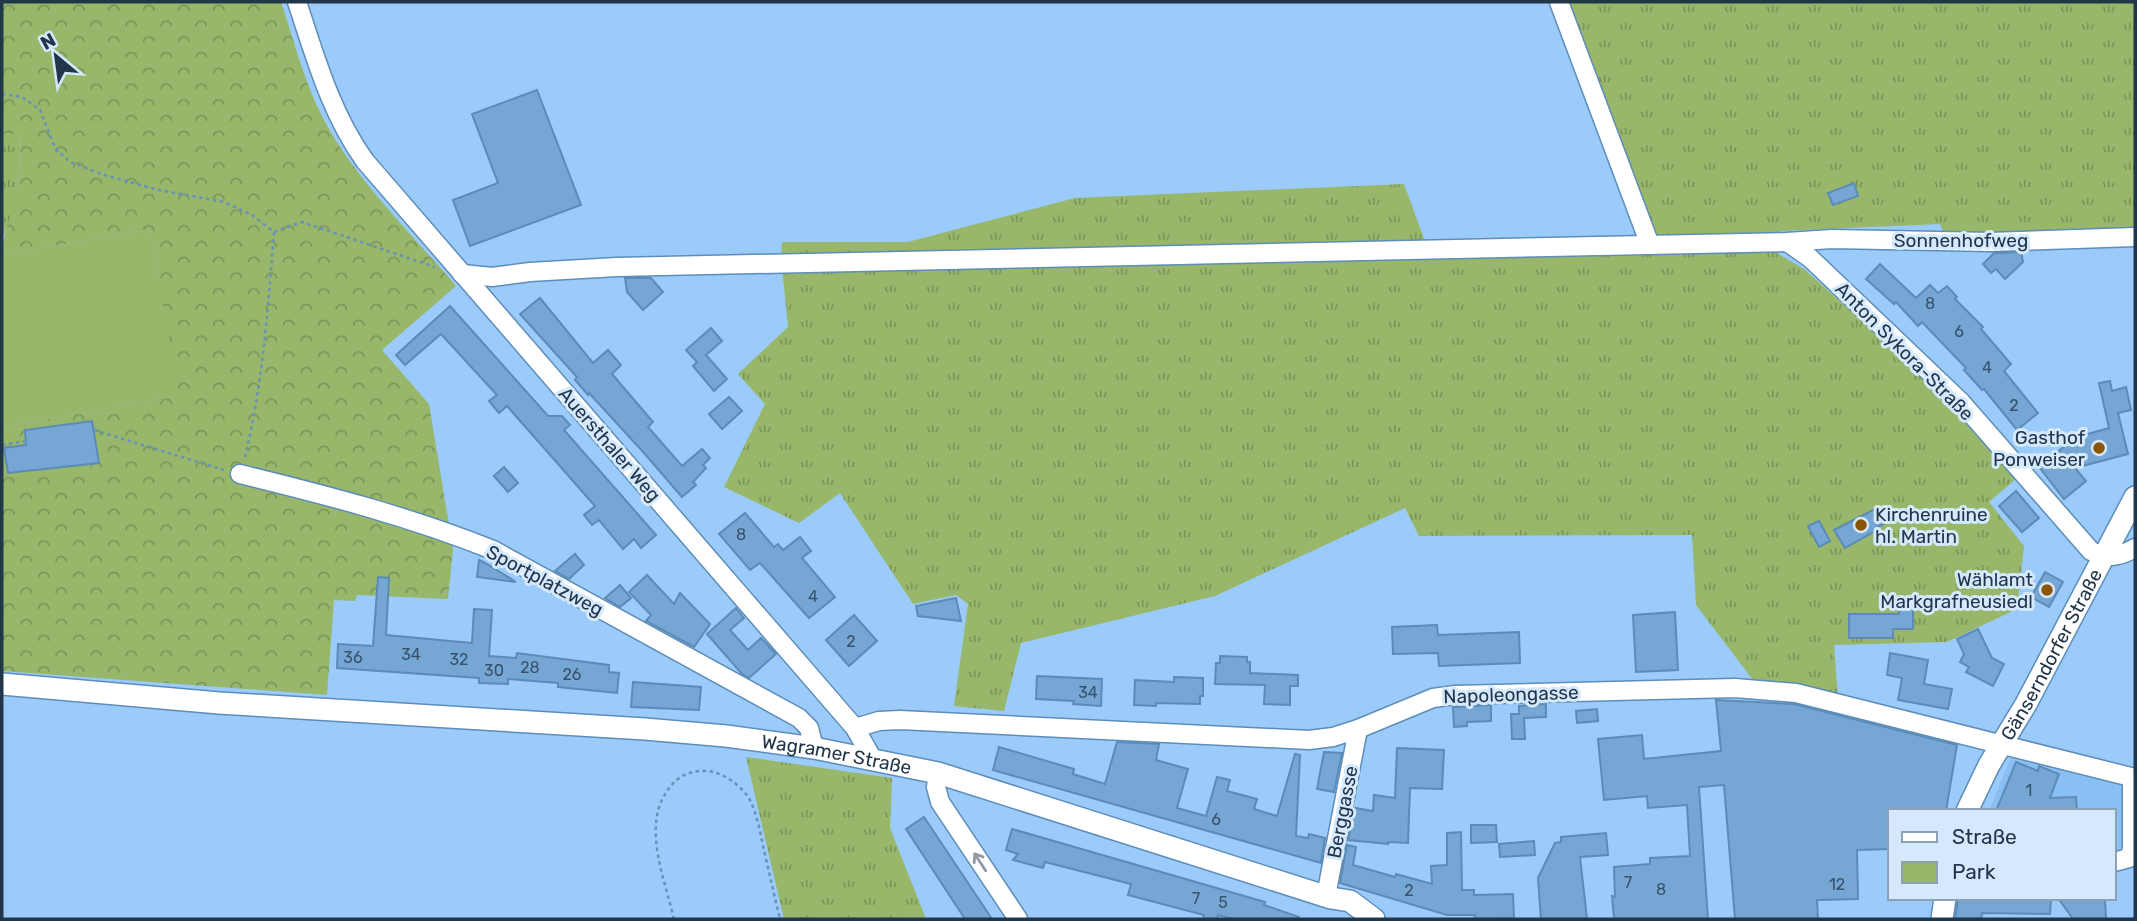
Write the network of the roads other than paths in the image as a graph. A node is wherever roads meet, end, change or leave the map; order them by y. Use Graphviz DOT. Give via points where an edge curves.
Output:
graph roads {
  1 [pos="297,2"];
  2 [pos="1559,2"];
  3 [pos="2135,237"];
  4 [pos="1787,242"];
  5 [pos="1650,245"];
  6 [pos="462,274"];
  7 [pos="240,474"];
  8 [pos="2135,497"];
  9 [pos="2135,548"];
  10 [pos="2104,558"];
  11 [pos="2,684"];
  12 [pos="855,728"];
  13 [pos="1358,729"];
  14 [pos="2001,743"];
  15 [pos="814,748"];
  16 [pos="872,758"];
  17 [pos="938,773"];
  18 [pos="2134,778"];
  19 [pos="1968,809"];
  20 [pos="2116,861"];
  21 [pos="1329,897"];
  22 [pos="1945,900"];
  23 [pos="1018,919"];
  24 [pos="1342,919"];
  25 [pos="1374,919"];
  26 [pos="1942,919"];
  1 -- 6 [label="street, Auersthaler Weg" via="345,131 365,161"];
  2 -- 5 [label="street"];
  3 -- 4 [label="street, Sonnenhofweg"];
  4 -- 5 [label="street, Sonnenhofweg"];
  4 -- 10 [label="street, Anton Sykora-Straße" via="1810,258 1952,394 2091,551"];
  5 -- 6 [label="street, Sonnenhofweg" via="617,267 492,277"];
  6 -- 12 [label="street, Auersthaler Weg"];
  7 -- 15 [label="street, Sportplatzweg" via="334,497 493,550 799,718 808,728"];
  8 -- 10 [label="main road, Gänserndorfer Straße"];
  9 -- 10 [label="street"];
  10 -- 14 [label="main road, Gänserndorfer Straße"];
  11 -- 15 [label="main road, Wagramer Straße" via="209,702 645,729"];
  12 -- 13 [label="street, Napoleongasse" via="901,720 1280,740 1333,737"];
  12 -- 16 [label="street, Auersthaler Weg"];
  13 -- 14 [label="street, Napoleongasse" via="1433,698 1735,688 1796,693"];
  13 -- 21 [label="street, Berggasse"];
  14 -- 18 [label="street, Napoleongasse"];
  14 -- 19 [label="main road, Gänserndorfer Straße"];
  15 -- 16 [label="main road, Wagramer Straße"];
  16 -- 17 [label="main road, Wagramer Straße"];
  17 -- 21 [label="main road, Wagramer Straße"];
  23 -- 17 [label="street, one-way" via="940,802"];
  18 -- 20 [label="street" via="2132,849 2129,858"];
  21 -- 24 [label="main road"];
  21 -- 25 [label="main road, Wagramer Straße" via="1350,901"];
  22 -- 26 [label="main road"];
}
